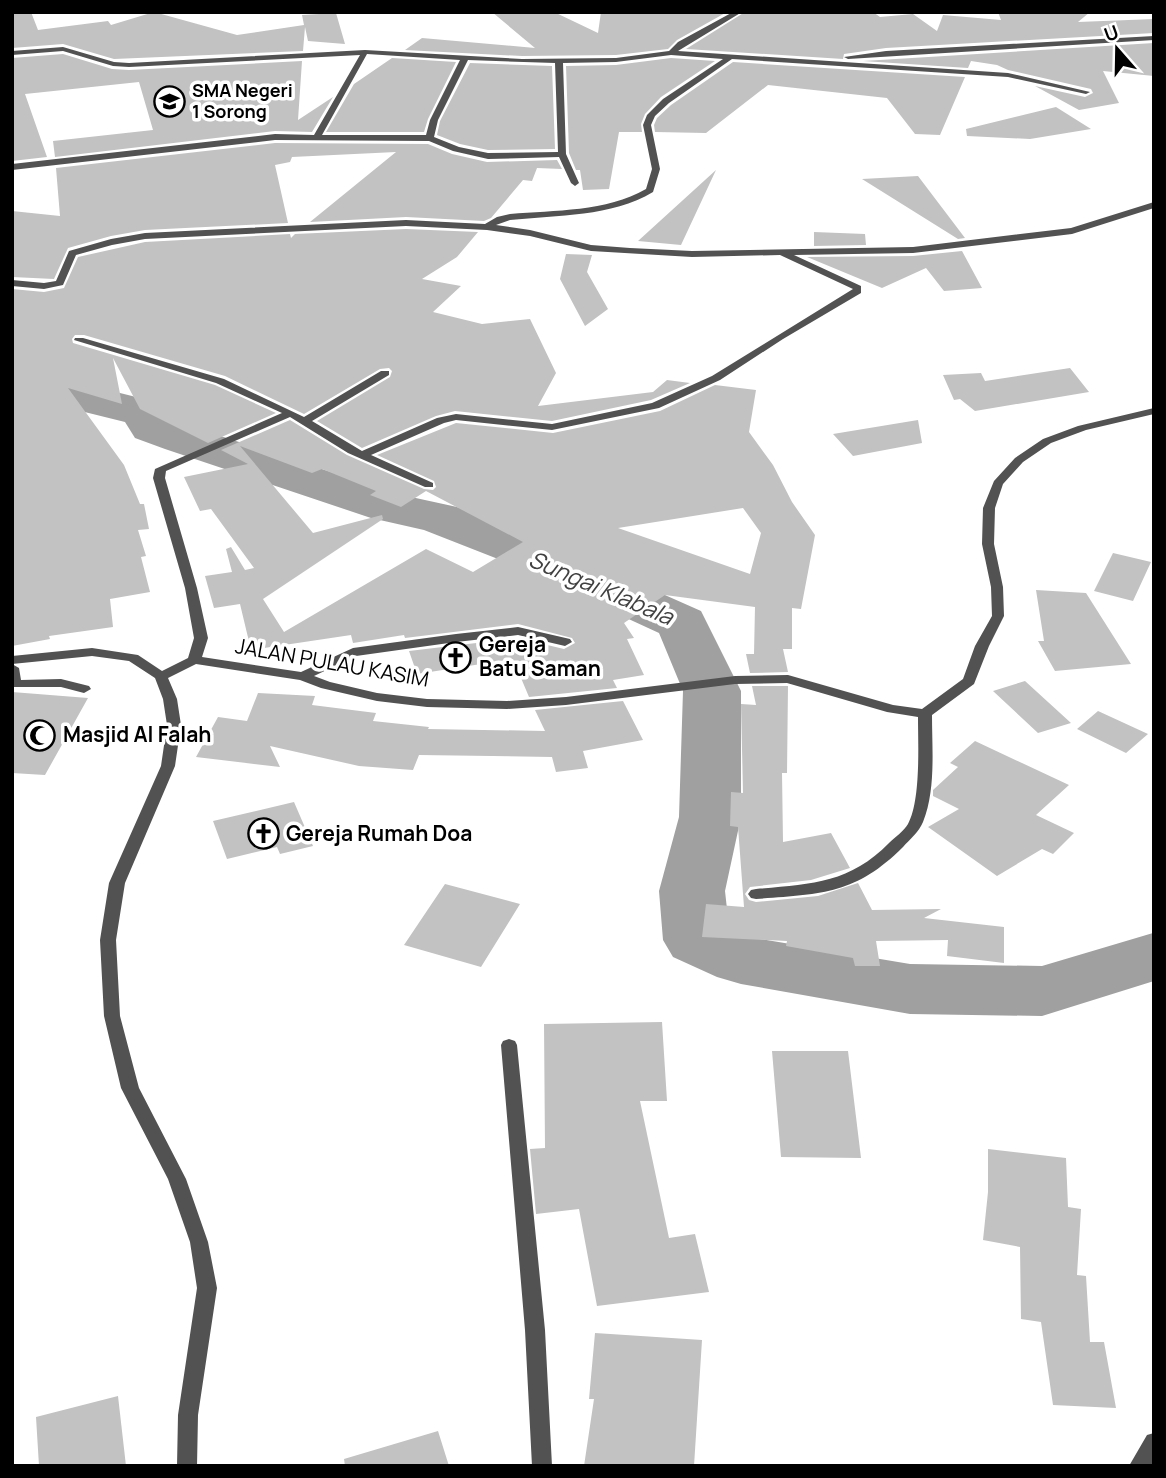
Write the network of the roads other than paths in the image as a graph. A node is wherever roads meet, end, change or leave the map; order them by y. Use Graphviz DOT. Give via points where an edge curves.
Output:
graph roads {
  1 [pos="739,12"];
  2 [pos="1154,38"];
  3 [pos="365,52"];
  4 [pos="12,53"];
  5 [pos="671,53"];
  6 [pos="732,56"];
  7 [pos="465,58"];
  8 [pos="816,61"];
  9 [pos="559,62"];
  10 [pos="1086,92"];
  11 [pos="317,136"];
  12 [pos="430,138"];
  13 [pos="562,155"];
  14 [pos="12,167"];
  15 [pos="575,183"];
  16 [pos="1154,205"];
  17 [pos="488,227"];
  18 [pos="780,252"];
  19 [pos="12,283"];
  20 [pos="79,340"];
  21 [pos="385,373"];
  22 [pos="1154,411"];
  23 [pos="291,413"];
  24 [pos="305,421"];
  25 [pos="362,455"];
  26 [pos="429,485"];
  27 [pos="565,642"];
  28 [pos="12,660"];
  29 [pos="194,660"];
  30 [pos="12,668"];
  31 [pos="162,676"];
  32 [pos="303,676"];
  33 [pos="84,689"];
  34 [pos="926,714"];
  35 [pos="756,894"];
  36 [pos="509,1045"];
  37 [pos="1154,1442"];
  38 [pos="187,1466"];
  39 [pos="542,1466"];
  40 [pos="1139,1466"];
  1 -- 5 [label="street"];
  2 -- 8 [label="street"];
  3 -- 4 [label="street" via="129,65 63,49"];
  3 -- 7 [label="street"];
  3 -- 11 [label="street"];
  5 -- 6 [label="street"];
  5 -- 9 [label="street"];
  6 -- 8 [label="street"];
  6 -- 17 [label="street" via="651,115 648,133 656,169 650,190 622,204 510,217"];
  7 -- 9 [label="street"];
  7 -- 12 [label="street" via="434,120"];
  8 -- 10 [label="street" via="1008,75"];
  9 -- 13 [label="street"];
  11 -- 12 [label="street"];
  11 -- 14 [label="street"];
  12 -- 13 [label="street" via="488,156"];
  13 -- 15 [label="street"];
  16 -- 18 [label="street" via="1072,231 989,243 913,250"];
  17 -- 18 [label="street" via="591,248 692,254"];
  17 -- 19 [label="street" via="406,223 145,236 72,253 60,283"];
  18 -- 25 [label="street" via="845,280 858,288 856,293 716,378 655,406 552,427 456,416"];
  20 -- 23 [label="street" via="220,381"];
  21 -- 24 [label="street"];
  22 -- 34 [label="street" via="1082,428 1047,442 1019,460 998,483 989,508 988,544 998,616 969,681"];
  23 -- 24 [label="street"];
  23 -- 29 [label="street" via="162,469 159,478 201,638"];
  24 -- 25 [label="street"];
  25 -- 26 [label="street"];
  27 -- 32 [label="street" via="518,631 456,638 353,652"];
  28 -- 31 [label="street" via="92,652 132,658"];
  29 -- 31 [label="street"];
  29 -- 32 [label="street, JALAN PULAU KASIM"];
  30 -- 33 [label="street" via="16,684 61,683"];
  31 -- 38 [label="street" via="170,699 173,745 117,883 108,940 113,1016 130,1088 177,1180 199,1242 207,1288 188,1415"];
  32 -- 34 [label="street, JALAN PULAU KASIM" via="377,697 507,705 735,680 788,680"];
  34 -- 35 [label="street" via="925,769 915,823 888,854 860,877 828,887"];
  36 -- 39 [label="street" via="535,1330"];
  37 -- 40 [label="street"];
}
